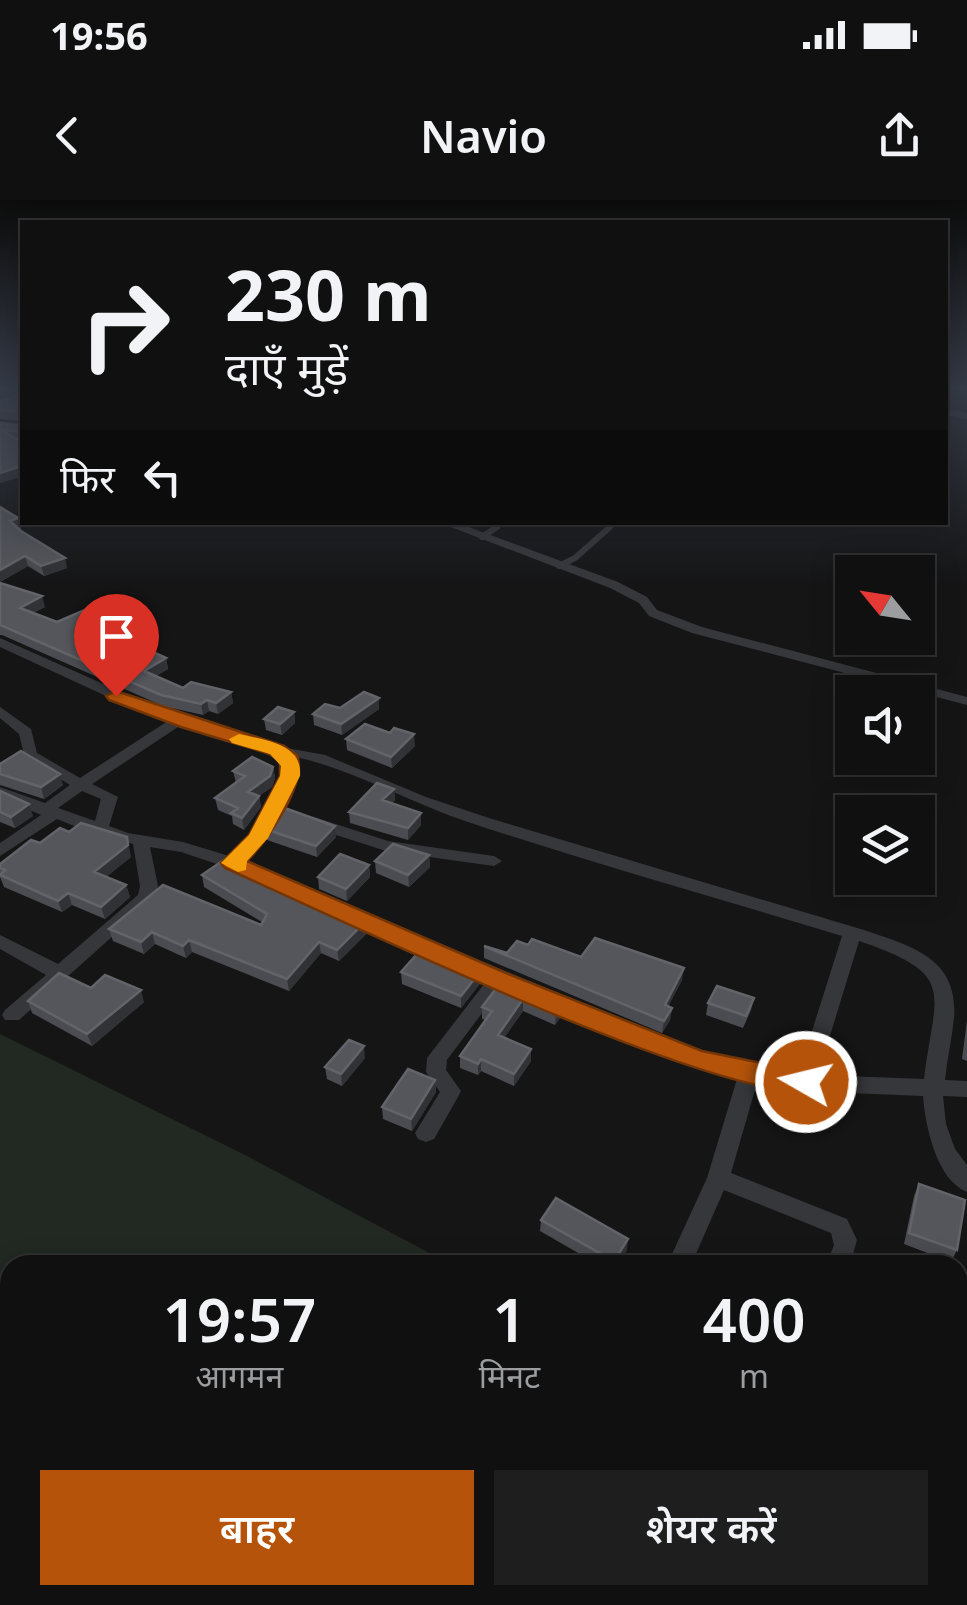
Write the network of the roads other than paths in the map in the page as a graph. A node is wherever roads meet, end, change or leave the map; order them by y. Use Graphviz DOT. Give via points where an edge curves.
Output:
graph roads {
  1 [pos="452,525"];
  2 [pos="499,525"];
  3 [pos="612,525"];
  4 [pos="482,536"];
  5 [pos="559,566"];
  6 [pos="0,642"];
  7 [pos="967,702"];
  8 [pos="0,711"];
  9 [pos="178,720"];
  10 [pos="277,750"];
  11 [pos="80,785"];
  12 [pos="0,792"];
  13 [pos="272,805"];
  14 [pos="49,813"];
  15 [pos="100,830"];
  16 [pos="141,842"];
  17 [pos="0,851"];
  18 [pos="494,861"];
  19 [pos="232,863"];
  20 [pos="852,934"];
  21 [pos="0,941"];
  22 [pos="60,974"];
  23 [pos="498,979"];
  24 [pos="12,1015"];
  25 [pos="749,1074"];
  26 [pos="806,1082"];
  27 [pos="935,1086"];
  28 [pos="967,1090"];
  29 [pos="426,1133"];
  30 [pos="718,1178"];
  31 [pos="967,1182"];
  32 [pos="683,1255"];
  33 [pos="841,1255"];
  1 -- 4 [label="street"];
  2 -- 4 [label="lane"];
  3 -- 5 [label="lane"];
  4 -- 5 [label="street"];
  5 -- 7 [label="street" via="624,590 653,613 697,630"];
  6 -- 9 [label="street"];
  8 -- 11 [label="street" via="26,732 30,755"];
  9 -- 10 [label="street"];
  9 -- 11 [label="street"];
  10 -- 13 [label="street" via="291,766"];
  10 -- 20 [label="street" via="310,756 441,808"];
  11 -- 14 [label="street"];
  11 -- 15 [label="street" via="110,797"];
  12 -- 14 [label="street"];
  13 -- 18 [label="street" via="386,846"];
  13 -- 19 [label="street" via="257,838"];
  14 -- 15 [label="street"];
  14 -- 17 [label="street"];
  15 -- 16 [label="street"];
  16 -- 19 [label="street"];
  16 -- 22 [label="street" via="146,897"];
  19 -- 23 [label="street"];
  20 -- 26 [label="street"];
  20 -- 27 [label="street" via="918,960 950,994 954,1016"];
  21 -- 22 [label="street"];
  22 -- 24 [label="street"];
  23 -- 25 [label="street" via="696,1060"];
  23 -- 29 [label="street" via="437,1058 436,1072 452,1091"];
  25 -- 26 [label="street"];
  25 -- 30 [label="street"];
  26 -- 27 [label="street"];
  27 -- 28 [label="street"];
  27 -- 31 [label="street" via="944,1145"];
  30 -- 32 [label="street"];
  30 -- 33 [label="street" via="838,1226 846,1234"];
}
